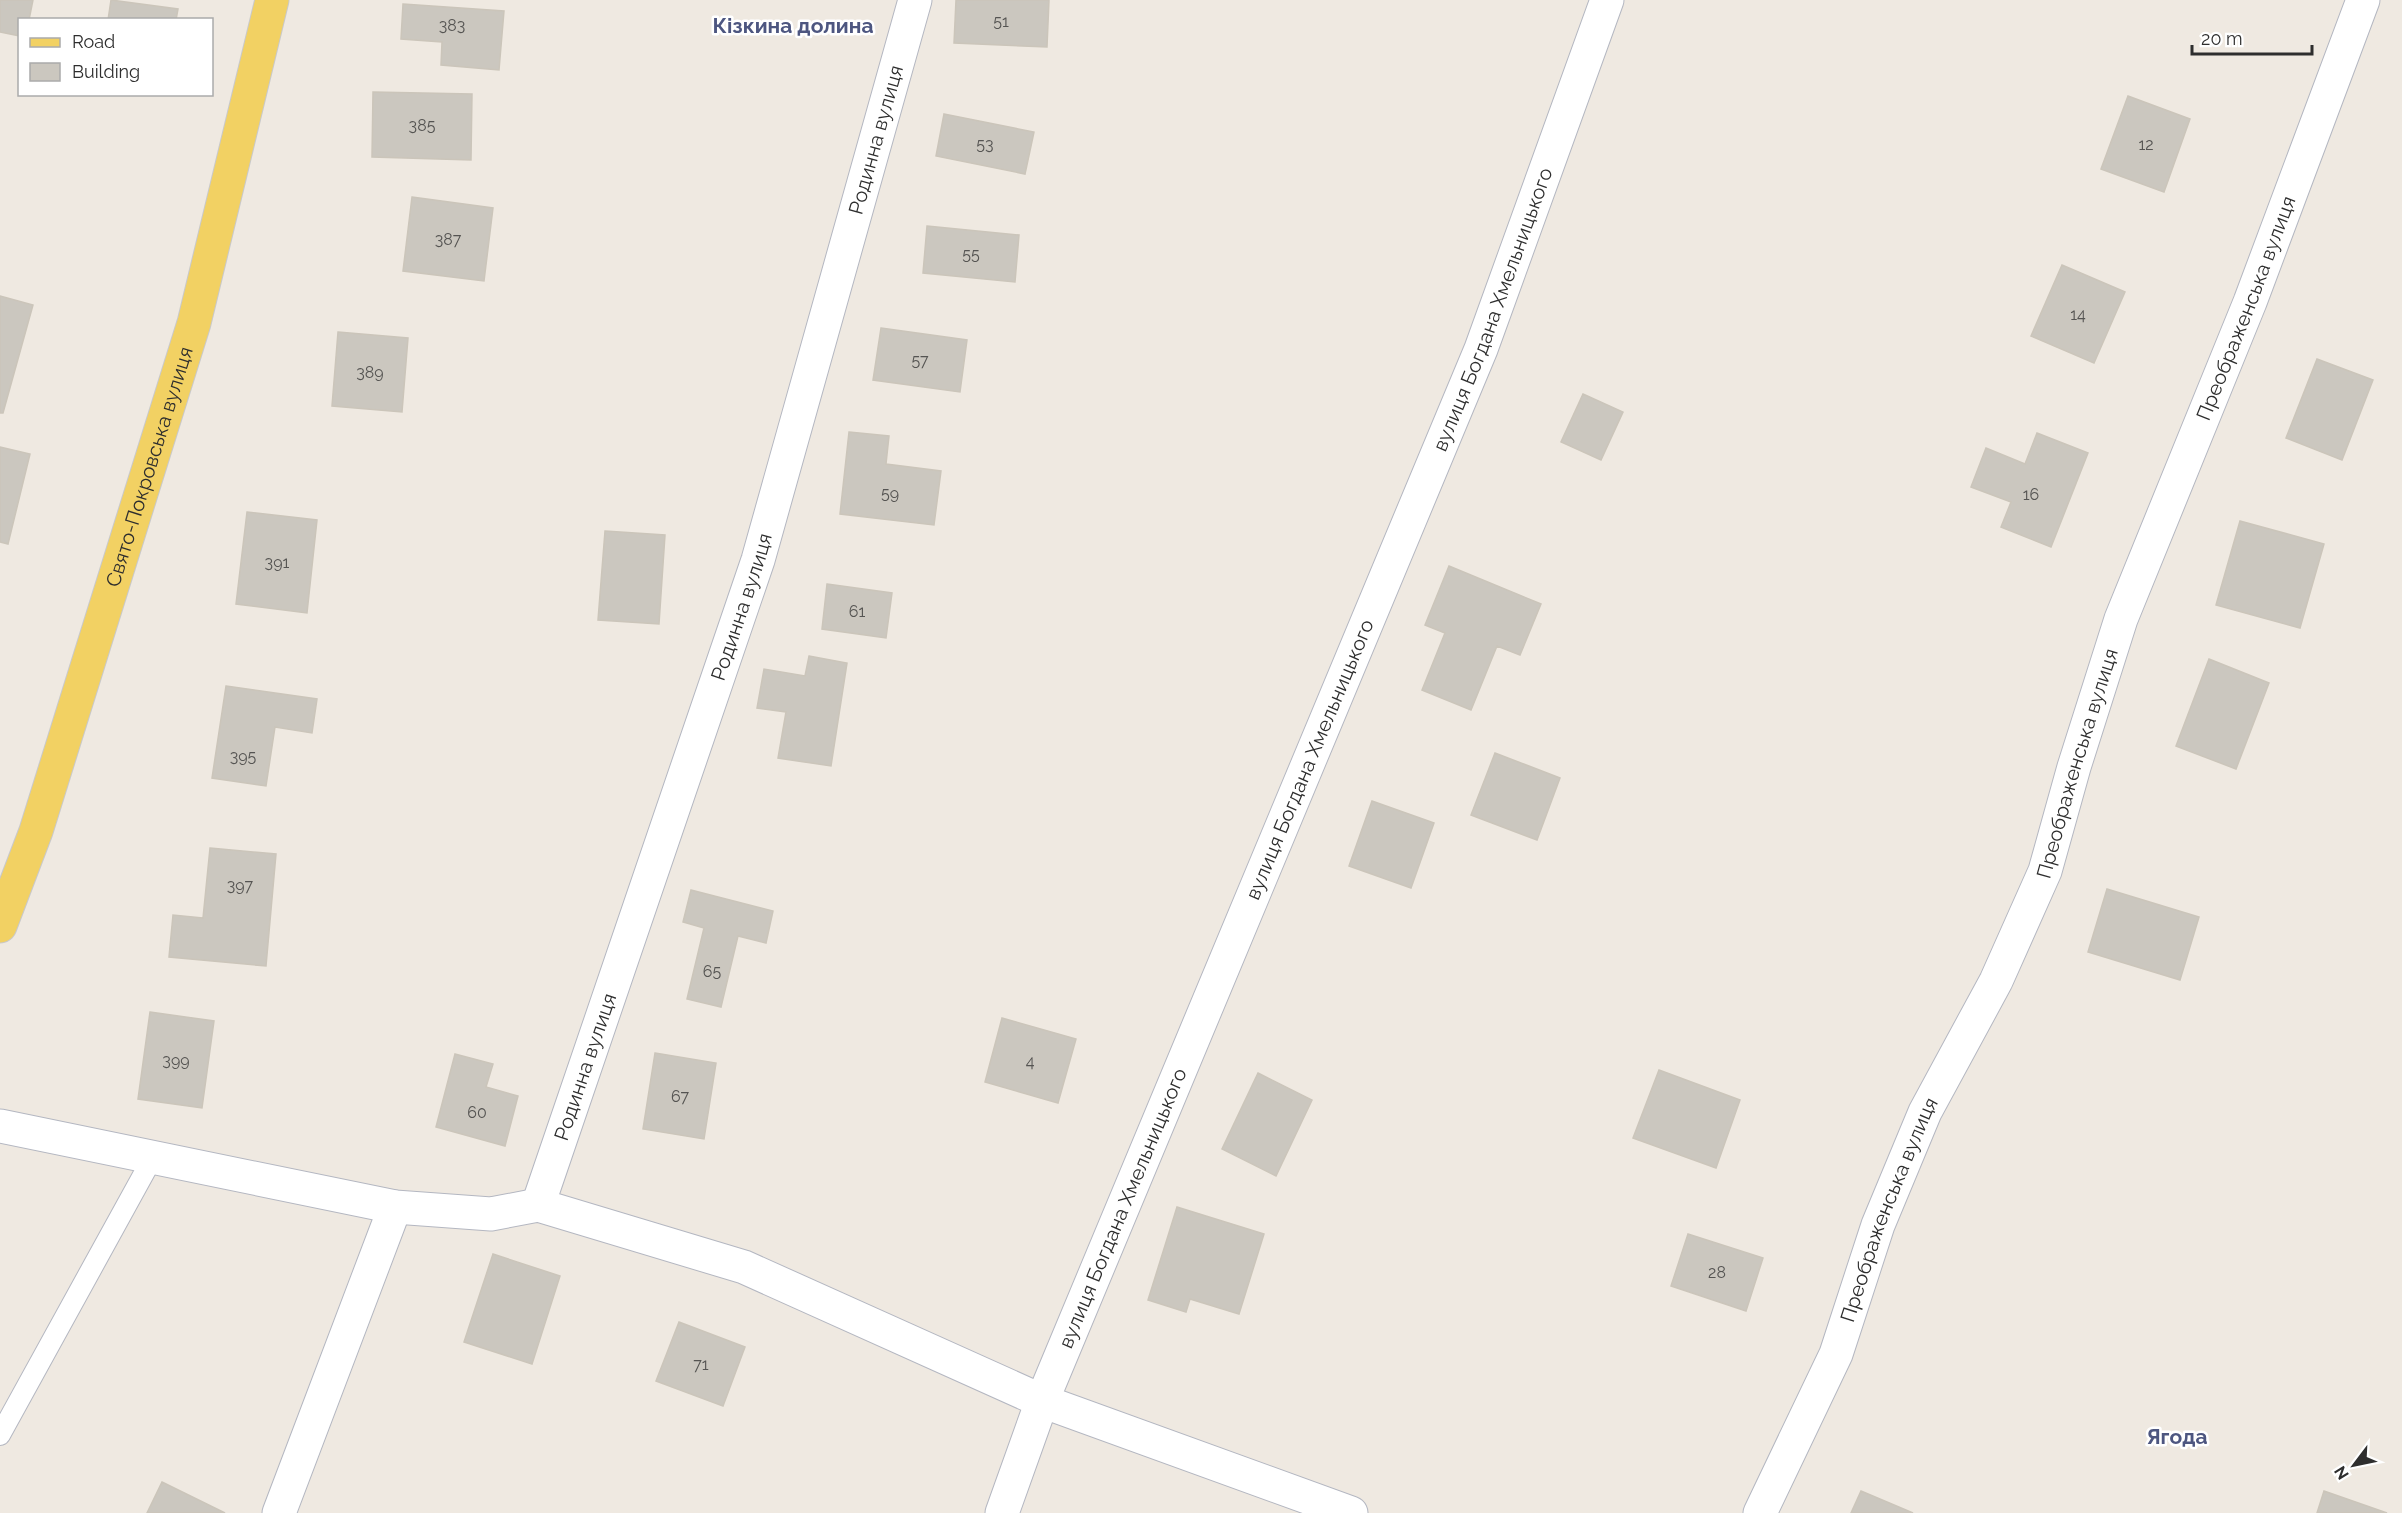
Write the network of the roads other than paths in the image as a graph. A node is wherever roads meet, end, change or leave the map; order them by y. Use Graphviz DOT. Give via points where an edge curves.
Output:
graph roads {
  1 [pos="272,0"];
  2 [pos="915,0"];
  3 [pos="1607,0"];
  4 [pos="2364,0"];
  5 [pos="0,926"];
  6 [pos="0,1126"];
  7 [pos="153,1157"];
  8 [pos="538,1205"];
  9 [pos="395,1207"];
  10 [pos="1042,1401"];
  11 [pos="0,1435"];
  12 [pos="279,1513"];
  13 [pos="1002,1513"];
  14 [pos="1352,1513"];
  15 [pos="1760,1513"];
  1 -- 5 [label="main road, Свято-Покровська вулиця" via="194,323 36,831"];
  2 -- 8 [label="street, Родинна вулиця" via="758,560"];
  3 -- 10 [label="street, вулиця Богдана Хмельницького" via="1480,349"];
  4 -- 15 [label="street, Преображенська вулиця" via="2250,302 2121,619 2045,871 1996,981 1925,1112 1878,1225 1836,1354"];
  6 -- 7 [label="street"];
  7 -- 9 [label="street"];
  7 -- 11 [label="lane"];
  8 -- 9 [label="street" via="491,1214"];
  8 -- 10 [label="street" via="744,1267"];
  9 -- 12 [label="street"];
  10 -- 13 [label="street, вулиця Богдана Хмельницького"];
  10 -- 14 [label="street"];
}
